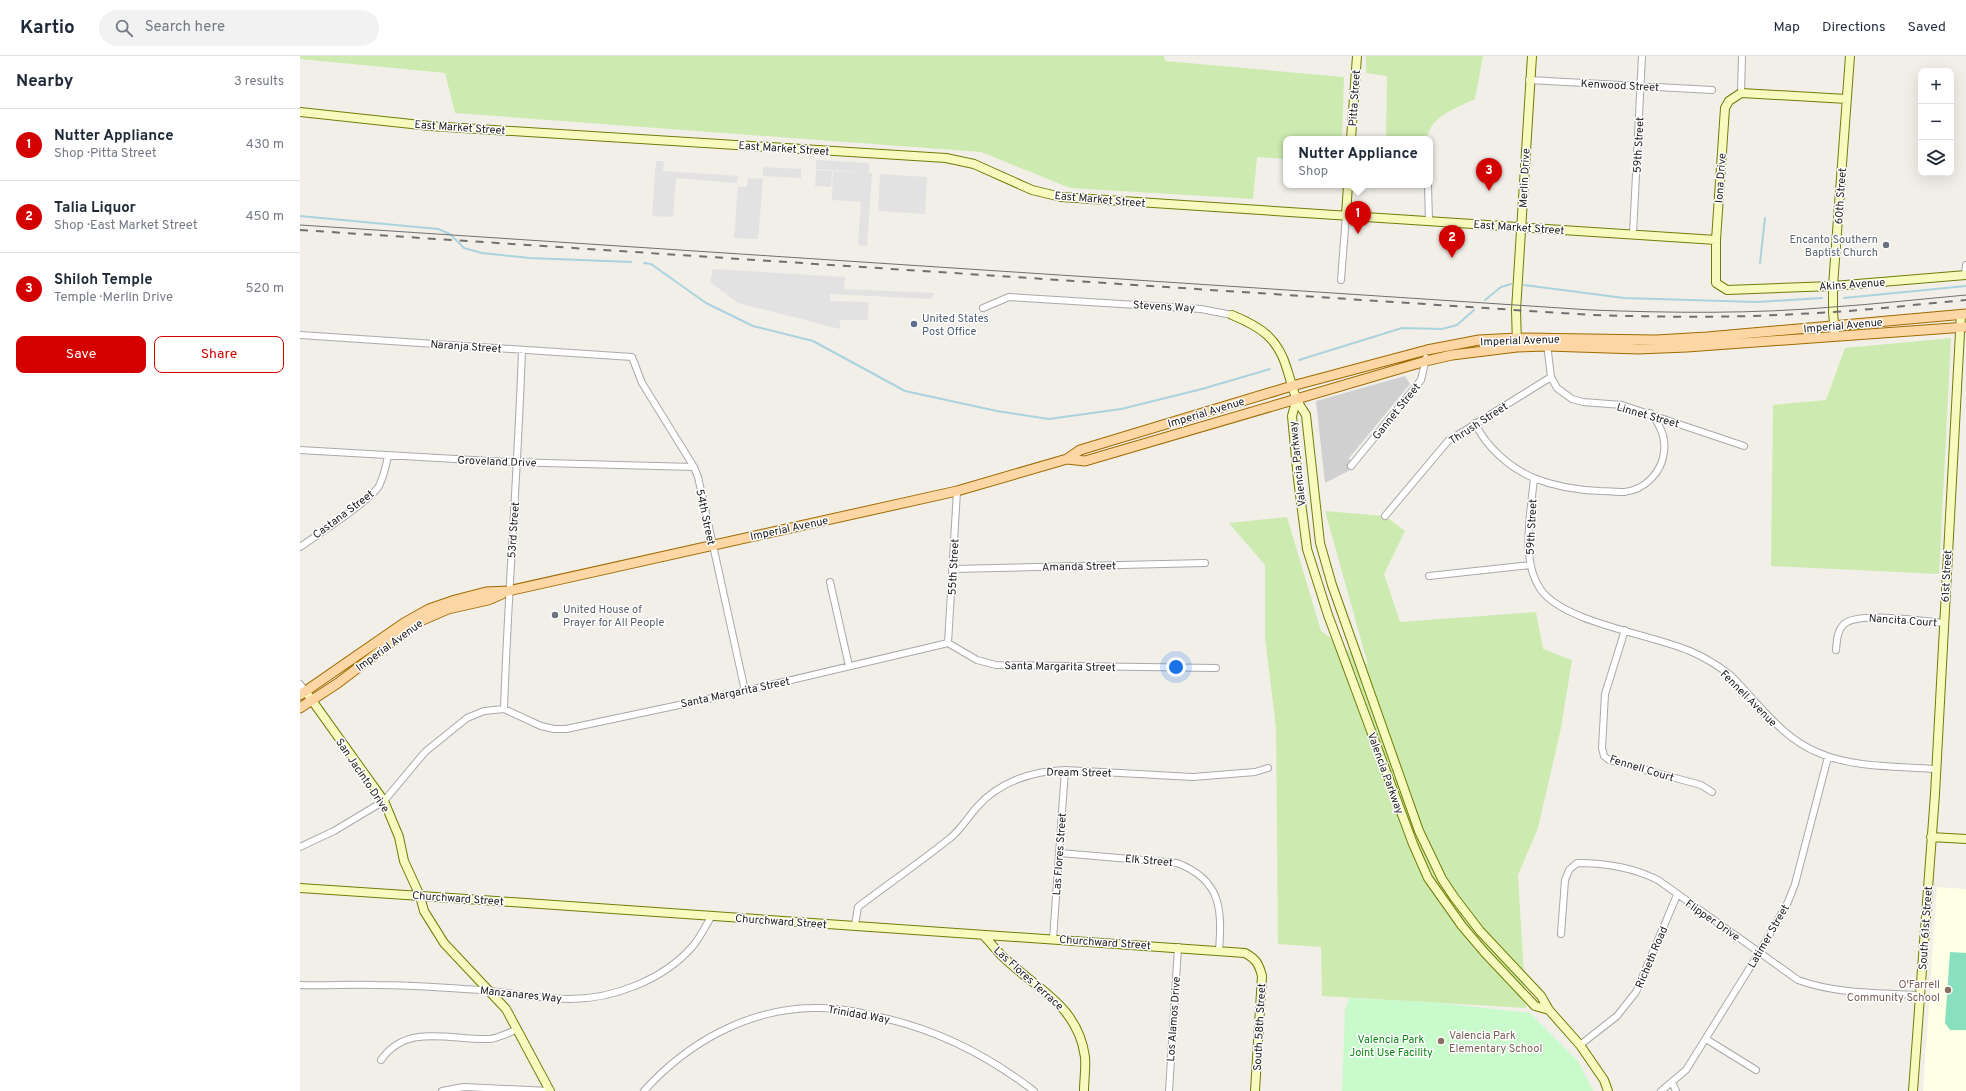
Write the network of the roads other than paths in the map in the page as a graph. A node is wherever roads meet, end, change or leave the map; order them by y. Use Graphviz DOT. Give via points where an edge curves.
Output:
graph roads {
  1 [pos="1356,56"];
  2 [pos="1532,56"];
  3 [pos="1642,56"];
  4 [pos="1742,56"];
  5 [pos="1850,56"];
  6 [pos="1529,80"];
  7 [pos="1641,87"];
  8 [pos="1712,90"];
  9 [pos="1741,93"];
  10 [pos="1847,99"];
  11 [pos="300,112"];
  12 [pos="1351,136"];
  13 [pos="1348,188"];
  14 [pos="1428,188"];
  15 [pos="1346,215"];
  16 [pos="1429,221"];
  17 [pos="1521,227"];
  18 [pos="1632,234"];
  19 [pos="1716,240"];
  20 [pos="1966,265"];
  21 [pos="1966,275"];
  22 [pos="1341,280"];
  23 [pos="1833,286"];
  24 [pos="1738,289"];
  25 [pos="983,308"];
  26 [pos="1963,314"];
  27 [pos="1232,315"];
  28 [pos="1834,326"];
  29 [pos="1963,327"];
  30 [pos="300,335"];
  31 [pos="1835,335"];
  32 [pos="1517,342"];
  33 [pos="1547,342"];
  34 [pos="522,350"];
  35 [pos="1427,350"];
  36 [pos="632,357"];
  37 [pos="1426,361"];
  38 [pos="1551,377"];
  39 [pos="1292,386"];
  40 [pos="1296,401"];
  41 [pos="1650,413"];
  42 [pos="1475,423"];
  43 [pos="1744,446"];
  44 [pos="300,450"];
  45 [pos="388,456"];
  46 [pos="1067,459"];
  47 [pos="518,461"];
  48 [pos="1351,466"];
  49 [pos="694,467"];
  50 [pos="1534,478"];
  51 [pos="958,491"];
  52 [pos="1385,516"];
  53 [pos="712,545"];
  54 [pos="300,547"];
  55 [pos="1205,563"];
  56 [pos="1530,565"];
  57 [pos="954,569"];
  58 [pos="1429,576"];
  59 [pos="830,582"];
  60 [pos="508,591"];
  61 [pos="1546,596"];
  62 [pos="1944,623"];
  63 [pos="1625,630"];
  64 [pos="948,643"];
  65 [pos="1836,650"];
  66 [pos="849,666"];
  67 [pos="1216,668"];
  68 [pos="300,684"];
  69 [pos="745,691"];
  70 [pos="303,693"];
  71 [pos="312,700"];
  72 [pos="300,708"];
  73 [pos="504,709"];
  74 [pos="1828,757"];
  75 [pos="1268,768"];
  76 [pos="1935,769"];
  77 [pos="1065,770"];
  78 [pos="1712,792"];
  79 [pos="384,801"];
  80 [pos="1931,837"];
  81 [pos="1966,839"];
  82 [pos="300,847"];
  83 [pos="1060,853"];
  84 [pos="300,888"];
  85 [pos="1677,895"];
  86 [pos="420,896"];
  87 [pos="712,916"];
  88 [pos="855,926"];
  89 [pos="1561,934"];
  90 [pos="984,936"];
  91 [pos="1053,939"];
  92 [pos="1178,947"];
  93 [pos="1219,951"];
  94 [pos="1759,953"];
  95 [pos="1259,964"];
  96 [pos="300,985"];
  97 [pos="489,989"];
  98 [pos="1920,996"];
  99 [pos="1549,1010"];
  100 [pos="516,1030"];
  101 [pos="1706,1040"];
  102 [pos="1580,1045"];
  103 [pos="382,1060"];
  104 [pos="1756,1070"];
  105 [pos="1672,1082"];
  106 [pos="482,1089"];
  107 [pos="442,1091"];
  108 [pos="550,1091"];
  109 [pos="644,1091"];
  110 [pos="1034,1091"];
  111 [pos="1084,1091"];
  112 [pos="1168,1091"];
  113 [pos="1255,1091"];
  114 [pos="1608,1091"];
  115 [pos="1660,1091"];
  116 [pos="1676,1091"];
  117 [pos="1913,1091"];
  1 -- 12 [label="street, Pitta Street"];
  2 -- 6 [label="street, Merlin Drive"];
  3 -- 7 [label="street, 59th Street"];
  4 -- 9 [label="street"];
  5 -- 10 [label="street, 60th Street"];
  6 -- 7 [label="street, Kenwood Street"];
  6 -- 17 [label="street, Merlin Drive"];
  7 -- 8 [label="street, Kenwood Street"];
  7 -- 18 [label="street, 59th Street"];
  9 -- 10 [label="street"];
  9 -- 19 [label="street, Iona Drive" via="1729,100 1725,108"];
  10 -- 23 [label="street, 60th Street"];
  11 -- 15 [label="street, East Market Street" via="430,126 946,158 974,164 1032,190 1060,197"];
  13 -- 15 [label="street"];
  14 -- 16 [label="street"];
  15 -- 16 [label="street, East Market Street"];
  15 -- 22 [label="street"];
  16 -- 17 [label="street, East Market Street"];
  17 -- 18 [label="street, East Market Street"];
  17 -- 32 [label="street, Merlin Drive" via="1515,318"];
  18 -- 19 [label="street, East Market Street"];
  19 -- 24 [label="street, Iona Drive" via="1716,284 1727,290"];
  20 -- 21 [label="street"];
  21 -- 23 [label="street, Akins Avenue"];
  23 -- 24 [label="street, Akins Avenue"];
  23 -- 28 [label="street, 60th Street"];
  25 -- 27 [label="street, Stevens Way" via="1010,297 1201,308"];
  26 -- 28 [label="main road, Imperial Avenue"];
  26 -- 29 [label="street, 61st Street"];
  27 -- 39 [label="street, Stevens Way" via="1264,330 1279,348"];
  28 -- 31 [label="street, 60th Street"];
  28 -- 33 [label="main road, Imperial Avenue" via="1656,340"];
  29 -- 31 [label="main road, Imperial Avenue"];
  29 -- 62 [label="street, 61st Street"];
  30 -- 34 [label="street, Naranja Street"];
  31 -- 33 [label="main road, Imperial Avenue" via="1638,349"];
  32 -- 33 [label="main road, Imperial Avenue"];
  32 -- 35 [label="main road, Imperial Avenue" via="1479,340"];
  32 -- 37 [label="main road, Imperial Avenue"];
  33 -- 38 [label="street"];
  34 -- 36 [label="street, Naranja Street"];
  34 -- 47 [label="street, 53rd Street"];
  35 -- 37 [label="street, Gannet Street"];
  35 -- 39 [label="main road, Imperial Avenue"];
  36 -- 49 [label="street, 54th Street" via="642,383"];
  37 -- 40 [label="main road, Imperial Avenue"];
  37 -- 48 [label="street, Gannet Street" via="1421,380"];
  38 -- 41 [label="street, Linnet Street" via="1557,388 1572,399 1622,405"];
  38 -- 42 [label="street, Thrush Street"];
  39 -- 40 [label="street, Stevens Way"];
  39 -- 46 [label="main road, Imperial Avenue" via="1080,450"];
  40 -- 46 [label="main road, Imperial Avenue" via="1085,461"];
  40 -- 99 [label="street, Valencia Parkway" via="1306,415 1320,543 1332,585 1419,831 1442,879 1454,897 1480,931 1541,996"];
  40 -- 99 [label="street, Valencia Parkway" via="1292,416 1307,549 1328,615 1412,844 1428,878 1462,926 1536,1006"];
  41 -- 43 [label="street, Linnet Street"];
  41 -- 50 [label="street" via="1661,429 1665,448 1660,467 1642,486 1624,492 1579,490 1559,487"];
  42 -- 50 [label="street" via="1483,438 1500,455"];
  42 -- 52 [label="street, Thrush Street" via="1448,441"];
  44 -- 45 [label="street, Groveland Drive"];
  45 -- 47 [label="street, Groveland Drive"];
  45 -- 54 [label="street, Castana Street" via="378,487"];
  46 -- 51 [label="main road, Imperial Avenue"];
  47 -- 49 [label="street, Groveland Drive"];
  47 -- 60 [label="street, 53rd Street"];
  49 -- 53 [label="street, 54th Street"];
  50 -- 56 [label="street, 59th Street" via="1528,546"];
  51 -- 53 [label="main road, Imperial Avenue"];
  51 -- 57 [label="street, 55th Street"];
  53 -- 60 [label="main road, Imperial Avenue"];
  53 -- 69 [label="street, 54th Street"];
  55 -- 57 [label="street, Amanda Street"];
  56 -- 58 [label="street"];
  56 -- 61 [label="street, 59th Street" via="1536,581"];
  57 -- 64 [label="street, 55th Street"];
  59 -- 66 [label="street"];
  60 -- 70 [label="main road, Imperial Avenue" via="486,592 429,609 404,623"];
  60 -- 71 [label="main road, Imperial Avenue" via="488,600 448,609 418,622"];
  60 -- 73 [label="street, 53rd Street"];
  61 -- 63 [label="street, Fennell Avenue" via="1567,611"];
  62 -- 65 [label="street, Nancita Court" via="1856,618 1840,628"];
  62 -- 76 [label="street, 61st Street"];
  63 -- 74 [label="street, Fennell Avenue" via="1689,650 1710,661 1730,675 1789,736"];
  63 -- 78 [label="street, Fennell Court" via="1605,694 1602,748 1604,756 1609,760 1701,785"];
  64 -- 66 [label="street, Santa Margarita Street"];
  64 -- 67 [label="street, Santa Margarita Street" via="977,660 996,664"];
  66 -- 69 [label="street, Santa Margarita Street"];
  68 -- 70 [label="street, San Jacinto Drive"];
  69 -- 73 [label="street, Santa Margarita Street" via="566,729 541,726"];
  70 -- 71 [label="street, San Jacinto Drive"];
  71 -- 72 [label="main road, Imperial Avenue"];
  71 -- 79 [label="street, San Jacinto Drive"];
  73 -- 79 [label="street" via="484,711 466,718 426,752"];
  74 -- 76 [label="street, Fennell Avenue" via="1849,762"];
  74 -- 94 [label="street, Latimer Street" via="1795,884 1788,902"];
  75 -- 77 [label="street, Dream Street" via="1255,772 1193,777"];
  76 -- 80 [label="street, 61st Street"];
  77 -- 83 [label="street, Las Flores Street"];
  77 -- 88 [label="street, Dream Street" via="1027,775 992,794 950,838 858,907"];
  79 -- 82 [label="street" via="334,831"];
  79 -- 86 [label="street, San Jacinto Drive" via="399,837 404,861"];
  80 -- 81 [label="street"];
  80 -- 98 [label="street, South 61st Street"];
  83 -- 91 [label="street, Las Flores Street"];
  83 -- 93 [label="street, Elk Street" via="1177,862 1191,869 1209,885 1219,906 1222,921"];
  84 -- 86 [label="street, Churchward Street"];
  85 -- 89 [label="street, Flipper Drive" via="1643,872 1626,867 1577,863 1569,870 1565,880"];
  85 -- 94 [label="street, Flipper Drive"];
  85 -- 102 [label="street, Richeth Road" via="1636,992 1618,1016"];
  86 -- 87 [label="street, Churchward Street"];
  86 -- 97 [label="street, San Jacinto Drive" via="424,911 444,943"];
  87 -- 88 [label="street, Churchward Street"];
  87 -- 97 [label="street, Manzanares Way" via="688,951 649,980 629,988 608,994 570,999"];
  88 -- 90 [label="street, Churchward Street"];
  90 -- 91 [label="street, Churchward Street"];
  90 -- 111 [label="street, Las Flores Terrace" via="1002,956 1056,1000 1068,1015 1078,1031 1083,1049"];
  91 -- 92 [label="street, Churchward Street"];
  92 -- 93 [label="street, Churchward Street"];
  92 -- 112 [label="street, Los Alamos Drive"];
  93 -- 95 [label="street, Churchward Street" via="1245,953"];
  94 -- 98 [label="street, Flipper Drive" via="1798,980 1814,986 1835,990"];
  94 -- 101 [label="street, Latimer Street"];
  95 -- 113 [label="street, South 58th Street" via="1262,976"];
  96 -- 97 [label="street, Manzanares Way"];
  97 -- 100 [label="street, San Jacinto Drive" via="506,1009"];
  98 -- 117 [label="street, South 61st Street"];
  99 -- 102 [label="street, Valencia Parkway"];
  100 -- 103 [label="street" via="490,1039 421,1036 388,1049"];
  100 -- 108 [label="street, San Jacinto Drive"];
  101 -- 104 [label="street"];
  101 -- 105 [label="street, Latimer Street" via="1686,1070"];
  102 -- 114 [label="street, Valencia Parkway" via="1604,1080"];
  105 -- 115 [label="street, Latimer Street"];
  105 -- 116 [label="street"];
  106 -- 107 [label="street" via="464,1087"];
  106 -- 108 [label="street"];
  109 -- 110 [label="street, Trinidad Way" via="680,1057 723,1030 763,1015 797,1008 839,1009 929,1031 975,1051 1004,1068"];
}
